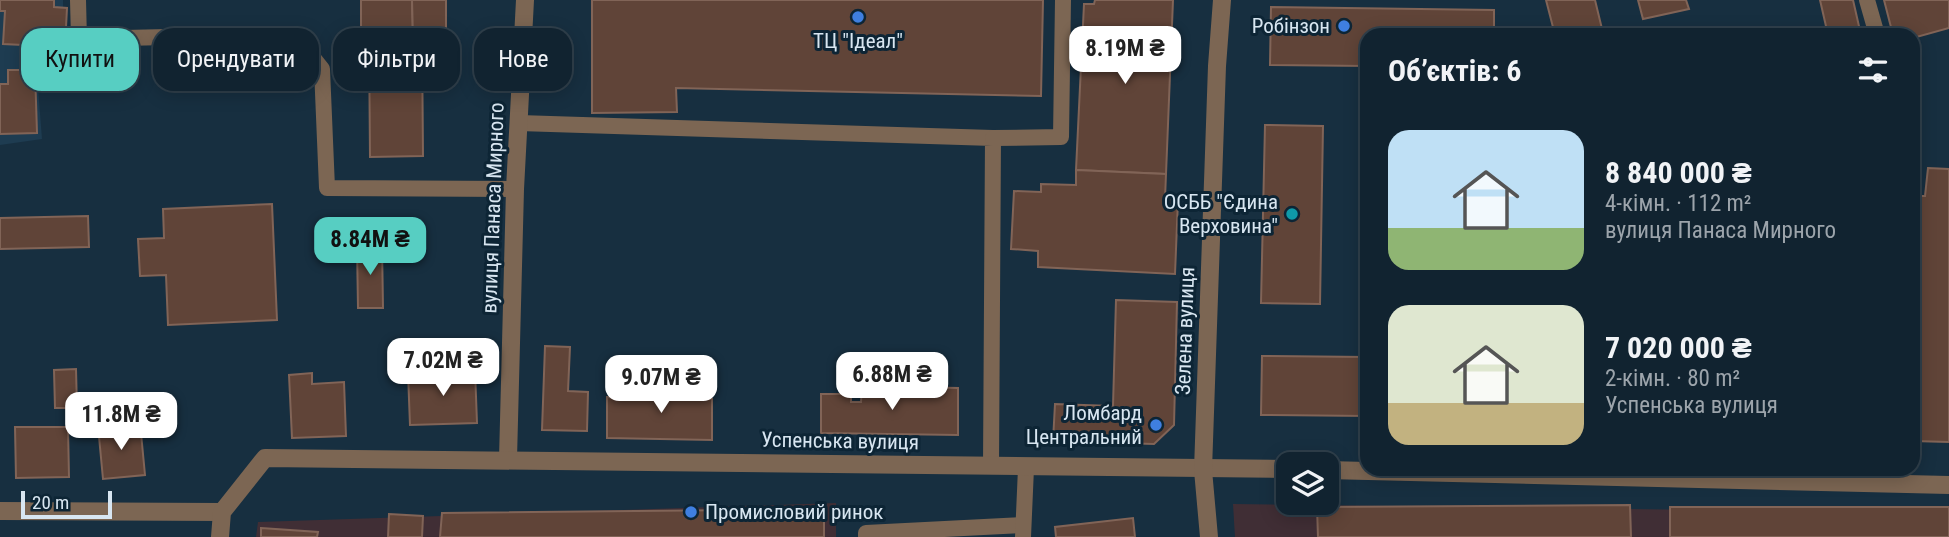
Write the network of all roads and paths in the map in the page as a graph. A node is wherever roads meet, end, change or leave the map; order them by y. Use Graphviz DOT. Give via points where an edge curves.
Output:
graph roads {
  1 [pos="78,0"];
  2 [pos="525,0"];
  3 [pos="1063,0"];
  4 [pos="1222,0"];
  5 [pos="1867,0"];
  6 [pos="1875,28"];
  7 [pos="519,123"];
  8 [pos="993,138"];
  9 [pos="515,189"];
  10 [pos="508,459"];
  11 [pos="991,466"];
  12 [pos="1026,467"];
  13 [pos="1203,470"];
  14 [pos="1276,470"];
  15 [pos="1339,470"];
  16 [pos="1360,470"];
  17 [pos="1823,476"];
  18 [pos="1949,485"];
  19 [pos="0,511"];
  20 [pos="222,512"];
  21 [pos="1023,531"];
  22 [pos="220,537"];
  23 [pos="866,537"];
  24 [pos="1209,537"];
  1 -- 9 [label="lane" via="79,39 294,34 322,69 327,188"];
  2 -- 7 [label="street, вулиця Панаса Мирного"];
  3 -- 8 [label="lane" via="1061,136"];
  4 -- 13 [label="street, Зелена вулиця"];
  5 -- 6 [label="lane"];
  7 -- 8 [label="lane"];
  7 -- 9 [label="street, вулиця Панаса Мирного"];
  8 -- 11 [label="lane"];
  9 -- 10 [label="street, вулиця Панаса Мирного"];
  10 -- 11 [label="street, Успенська вулиця"];
  10 -- 20 [label="street, Успенська вулиця" via="265,458"];
  11 -- 12 [label="street, Успенська вулиця"];
  12 -- 13 [label="street, Успенська вулиця"];
  12 -- 21 [label="lane"];
  13 -- 14 [label="street, Успенська вулиця"];
  13 -- 24 [label="street, Зелена вулиця"];
  15 -- 16 [label="street"];
  17 -- 18 [label="street"];
  19 -- 20 [label="street"];
  20 -- 22 [label="street"];
  21 -- 23 [label="lane" via="866,533"];
}
